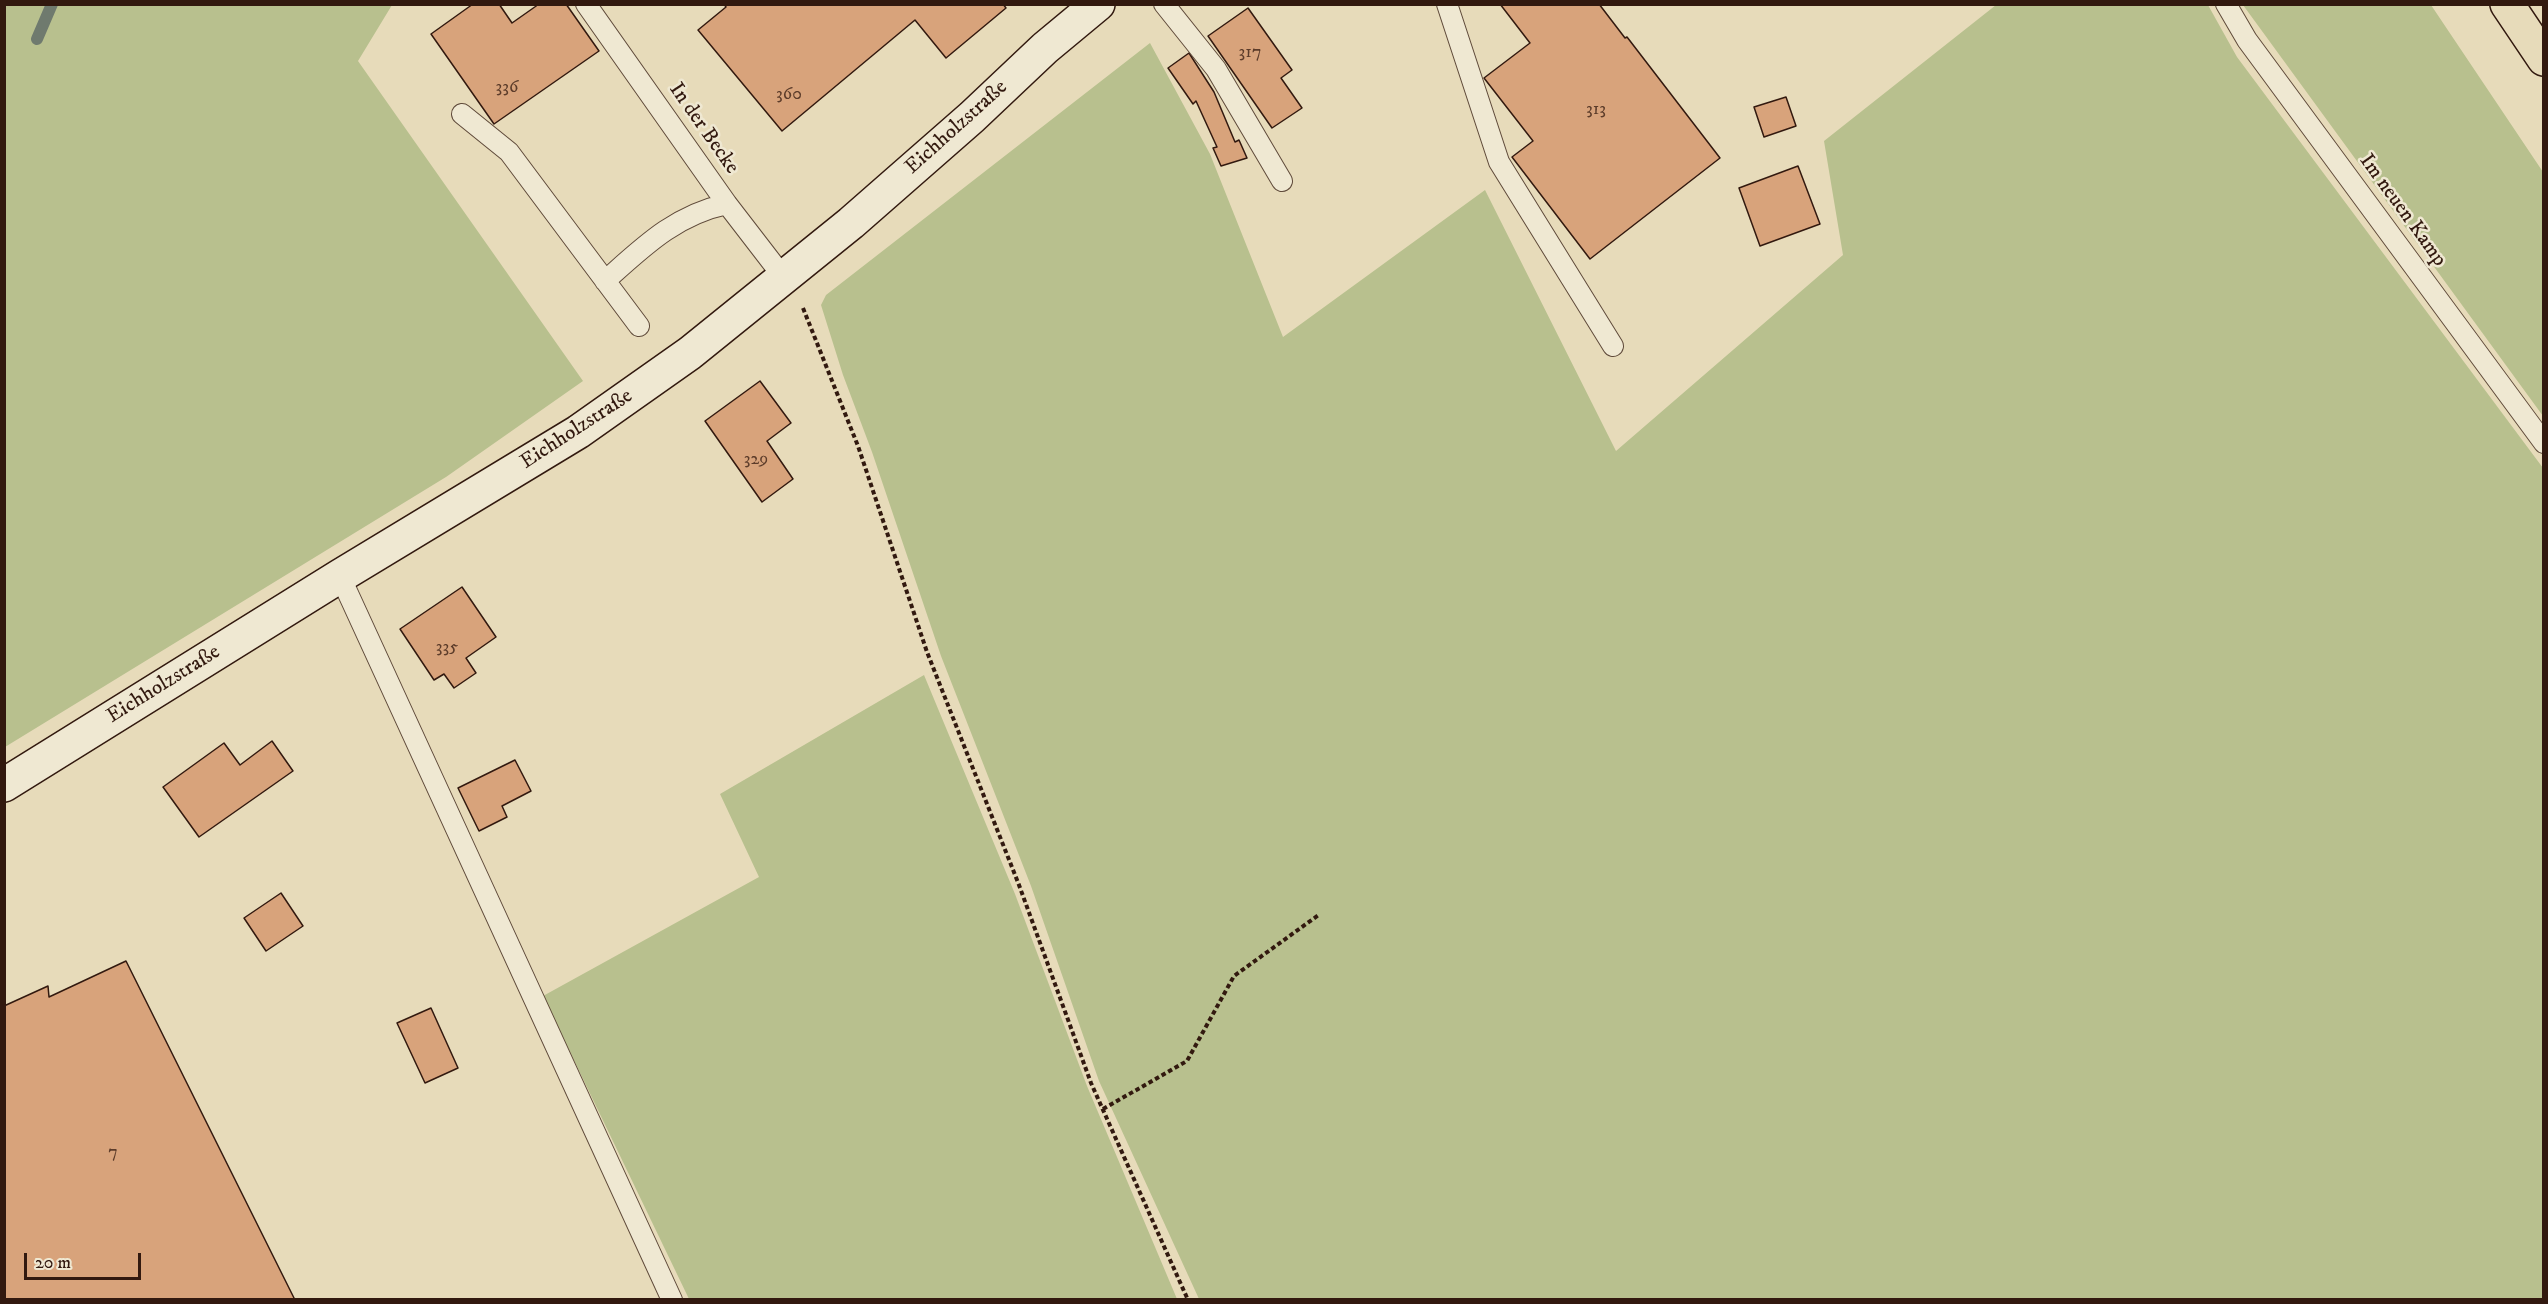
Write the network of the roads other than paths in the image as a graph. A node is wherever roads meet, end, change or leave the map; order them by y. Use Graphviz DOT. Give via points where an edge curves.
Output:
graph roads {
  1 [pos="586,4"];
  2 [pos="1098,4"];
  3 [pos="1164,4"];
  4 [pos="1447,4"];
  5 [pos="2226,4"];
  6 [pos="2506,4"];
  7 [pos="2544,59"];
  8 [pos="462,114"];
  9 [pos="1282,182"];
  10 [pos="727,204"];
  11 [pos="784,278"];
  12 [pos="604,281"];
  13 [pos="639,326"];
  14 [pos="1612,346"];
  15 [pos="2544,443"];
  16 [pos="340,576"];
  17 [pos="4,785"];
  18 [pos="672,1299"];
  1 -- 10 [label="lane, In der Becke"];
  2 -- 11 [label="main road, Eichholzstraße"];
  3 -- 9 [label="lane" via="1216,69"];
  4 -- 14 [label="lane" via="1499,162"];
  5 -- 15 [label="lane, Im neuen Kamp" via="2247,40"];
  6 -- 7 [label="highway"];
  8 -- 12 [label="lane" via="509,152"];
  10 -- 11 [label="lane, In der Becke"];
  10 -- 12 [label="lane" via="704,209 660,232"];
  11 -- 16 [label="main road, Eichholzstraße" via="690,353 578,432"];
  12 -- 13 [label="lane"];
  16 -- 17 [label="main road, Eichholzstraße"];
  16 -- 18 [label="lane"];
}
